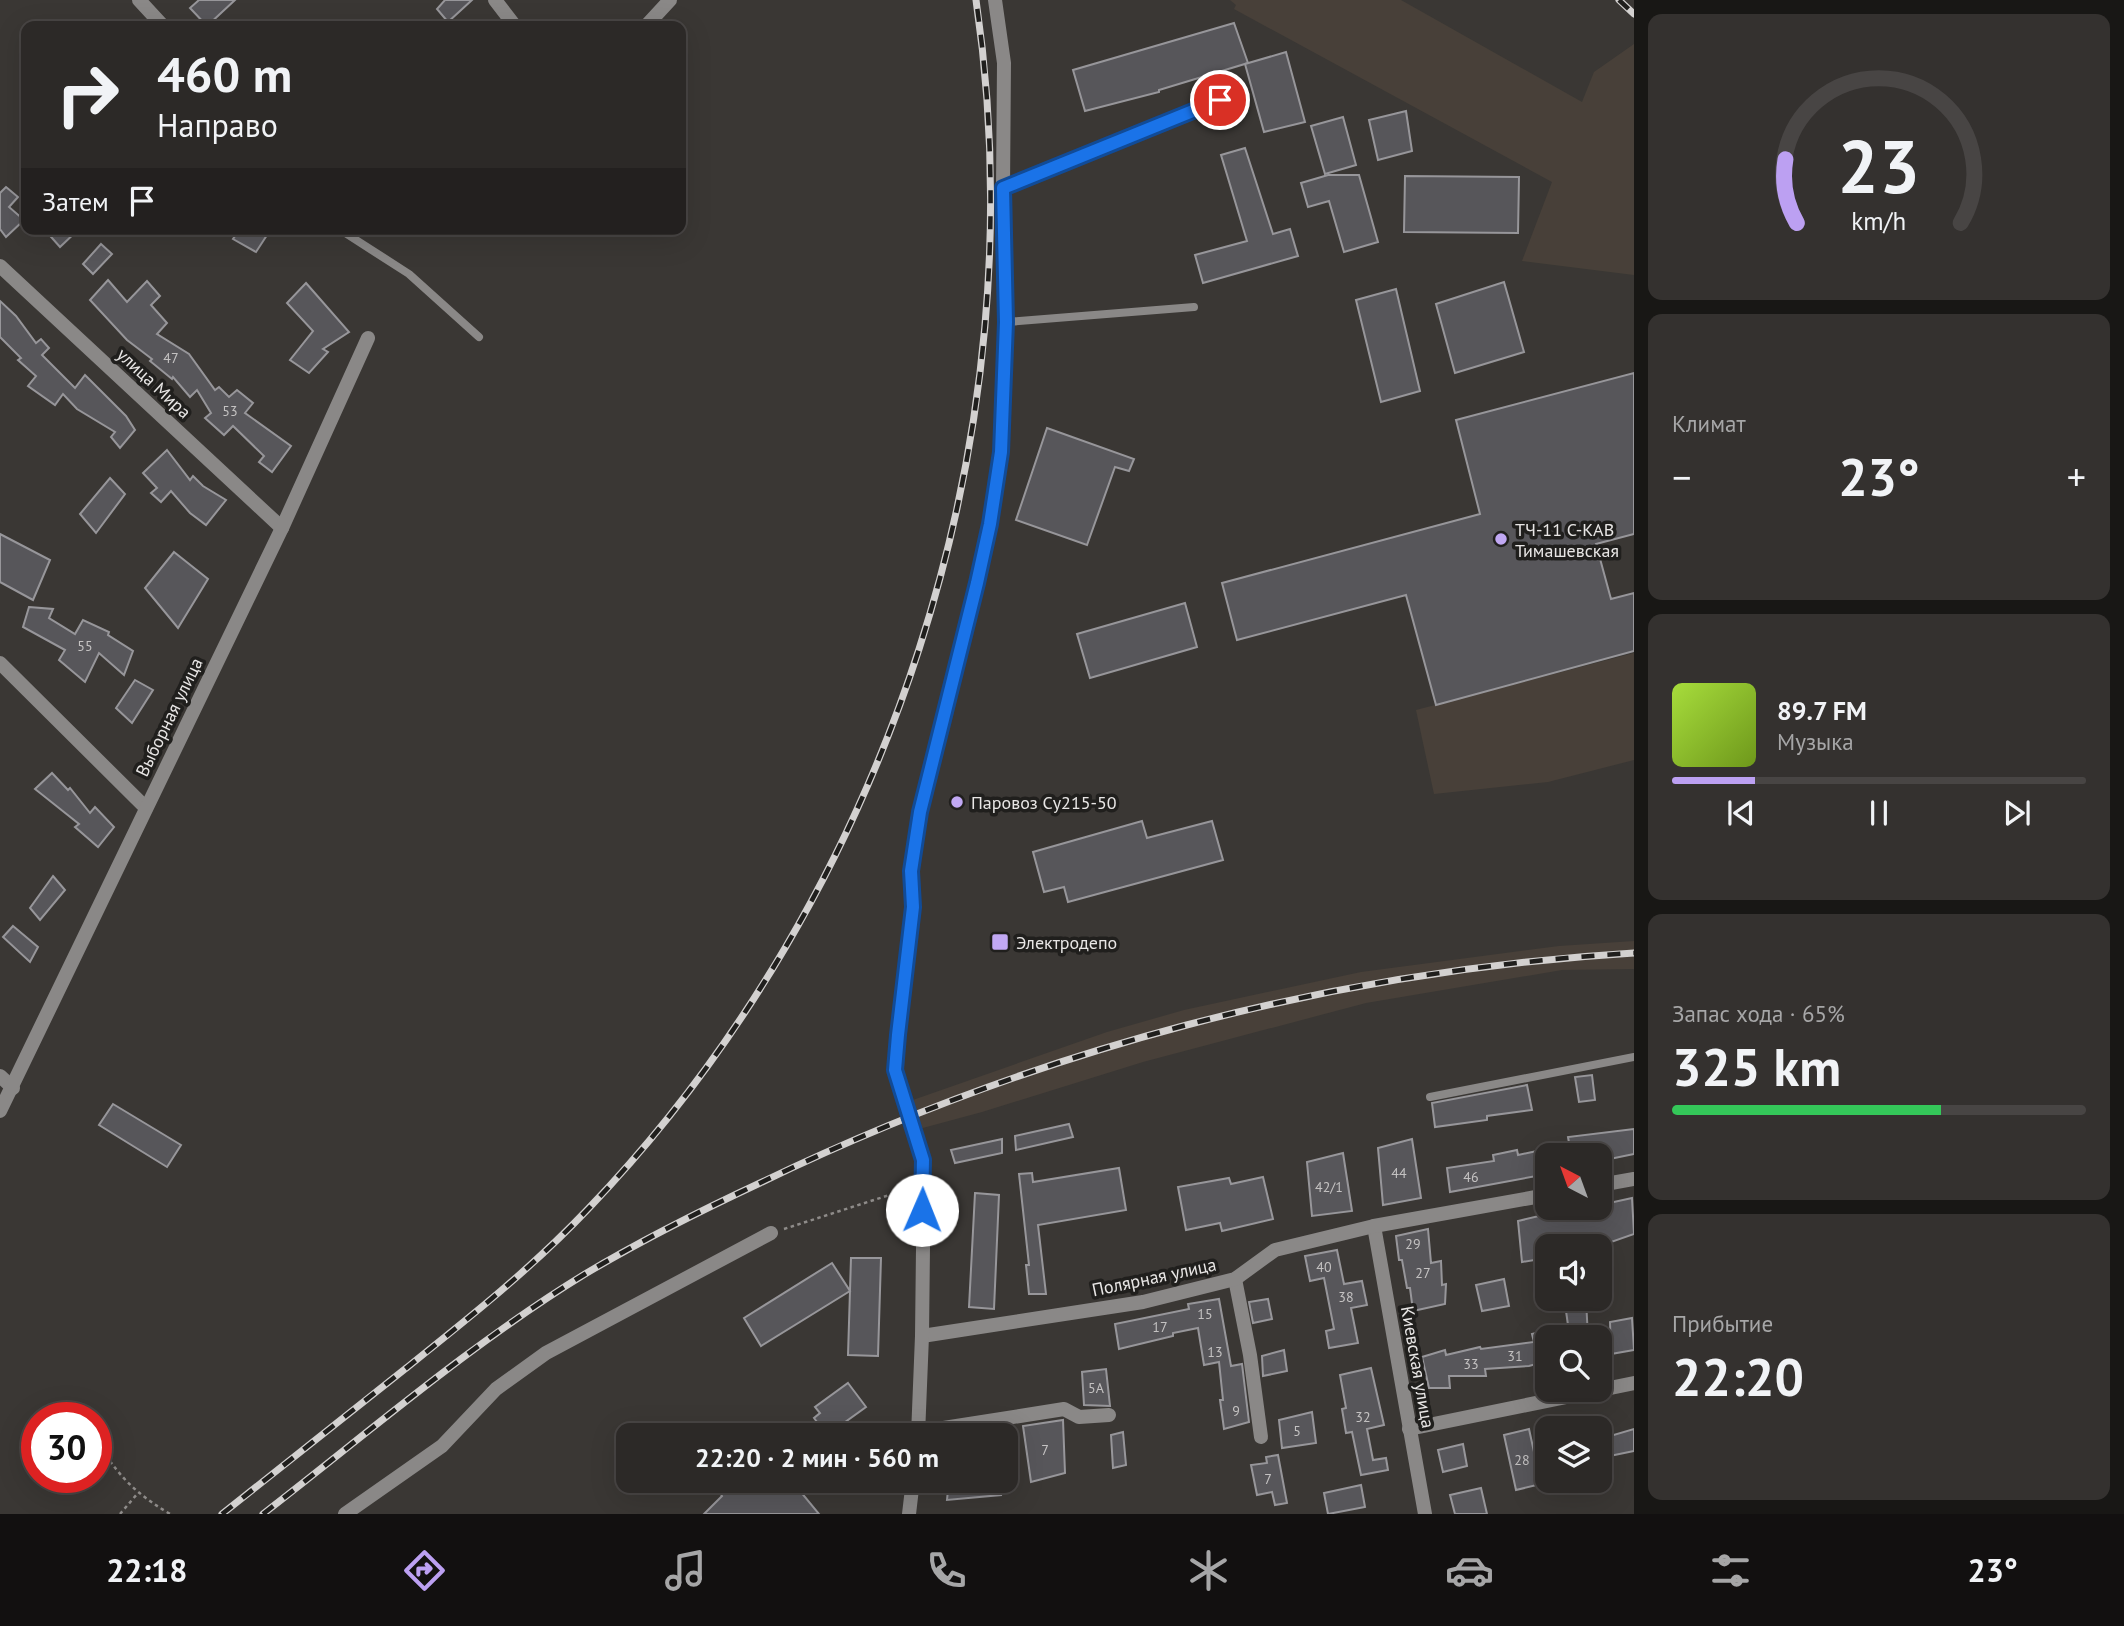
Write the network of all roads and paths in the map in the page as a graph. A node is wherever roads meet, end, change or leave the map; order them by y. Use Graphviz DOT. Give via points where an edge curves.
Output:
graph roads {
  1 [pos="138,0"];
  2 [pos="495,0"];
  3 [pos="670,0"];
  4 [pos="995,0"];
  5 [pos="158,21"];
  6 [pos="511,21"];
  7 [pos="651,21"];
  8 [pos="1220,100"];
  9 [pos="1003,188"];
  10 [pos="348,235"];
  11 [pos="0,266"];
  12 [pos="1194,307"];
  13 [pos="1006,322"];
  14 [pos="480,337"];
  15 [pos="368,338"];
  16 [pos="282,528"];
  17 [pos="0,663"];
  18 [pos="146,808"];
  19 [pos="1634,1057"];
  20 [pos="0,1076"];
  21 [pos="13,1088"];
  22 [pos="1430,1097"];
  23 [pos="0,1111"];
  24 [pos="1634,1179"];
  25 [pos="1612,1183"];
  26 [pos="922,1185"];
  27 [pos="1535,1197"];
  28 [pos="1374,1226"];
  29 [pos="771,1233"];
  30 [pos="1235,1279"];
  31 [pos="922,1336"];
  32 [pos="1634,1383"];
  33 [pos="1109,1415"];
  34 [pos="918,1423"];
  35 [pos="982,1423"];
  36 [pos="1409,1429"];
  37 [pos="1261,1437"];
  38 [pos="112,1464"];
  39 [pos="138,1493"];
  40 [pos="911,1493"];
  41 [pos="120,1514"];
  42 [pos="170,1514"];
  43 [pos="345,1514"];
  44 [pos="909,1514"];
  45 [pos="1425,1514"];
  1 -- 5 [label="street"];
  2 -- 6 [label="street"];
  3 -- 7 [label="street"];
  4 -- 9 [label="street" via="1004,62"];
  8 -- 9 [label="lane"];
  9 -- 13 [label="street"];
  10 -- 14 [label="lane" via="409,274"];
  11 -- 16 [label="street, улица Мира"];
  12 -- 13 [label="lane"];
  13 -- 26 [label="street" via="1001,452 990,524 920,812 911,871 913,907 895,1070 923,1160"];
  15 -- 16 [label="street, Выборная улица"];
  16 -- 18 [label="street, Выборная улица"];
  17 -- 18 [label="street"];
  18 -- 21 [label="street, Выборная улица"];
  19 -- 22 [label="lane"];
  20 -- 21 [label="street"];
  21 -- 23 [label="street, Выборная улица"];
  24 -- 25 [label="street"];
  26 -- 29 [label="path"];
  26 -- 31 [label="street"];
  27 -- 28 [label="street, Полярная улица"];
  28 -- 30 [label="street, Полярная улица" via="1275,1250"];
  28 -- 36 [label="street, Киевская улица"];
  29 -- 43 [label="street" via="546,1353 496,1389 442,1446"];
  30 -- 31 [label="street, Полярная улица" via="1143,1302"];
  30 -- 37 [label="street"];
  31 -- 34 [label="street"];
  32 -- 36 [label="street"];
  33 -- 35 [label="street" via="1079,1417 1064,1409"];
  36 -- 45 [label="street, Киевская улица"];
  38 -- 39 [label="path"];
  39 -- 41 [label="path"];
  39 -- 42 [label="path"];
  40 -- 44 [label="street"];
}
